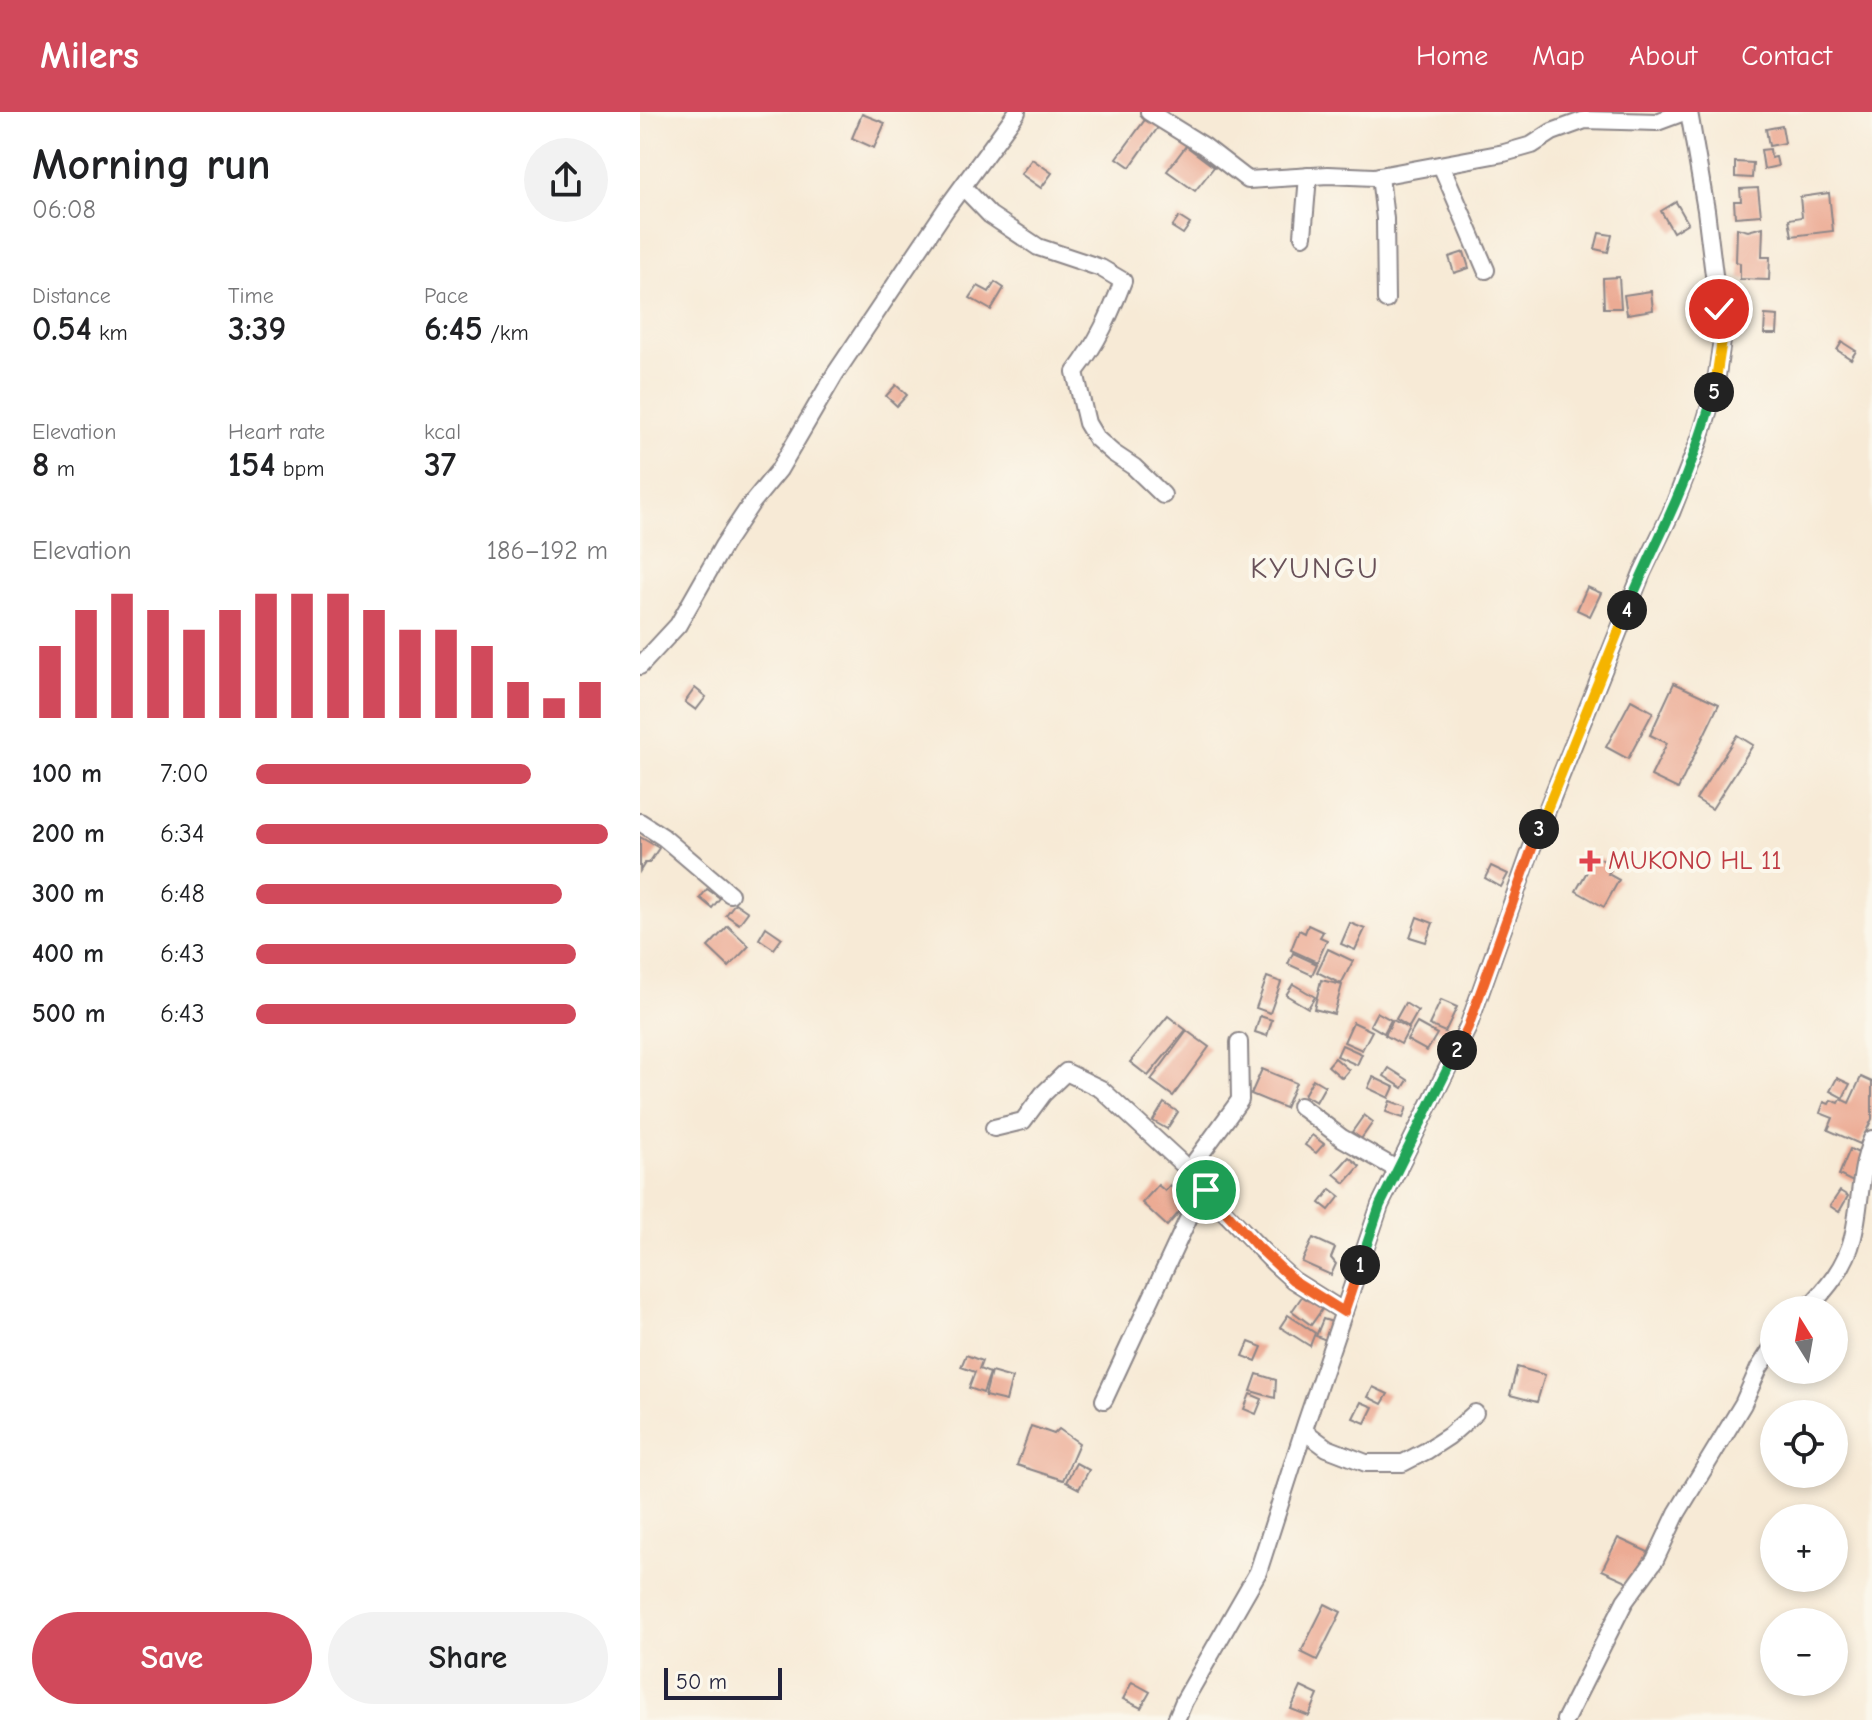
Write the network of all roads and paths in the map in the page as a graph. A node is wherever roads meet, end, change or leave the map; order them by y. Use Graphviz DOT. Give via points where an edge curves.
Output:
graph roads {
  1 [pos="1017,112"];
  2 [pos="1149,112"];
  3 [pos="1686,112"];
  4 [pos="1441,165"];
  5 [pos="1308,176"];
  6 [pos="1380,176"];
  7 [pos="963,187"];
  8 [pos="1303,236"];
  9 [pos="1486,270"];
  10 [pos="1386,300"];
  11 [pos="1163,495"];
  12 [pos="640,666"];
  13 [pos="640,822"];
  14 [pos="730,894"];
  15 [pos="1239,1042"];
  16 [pos="1300,1106"];
  17 [pos="994,1128"];
  18 [pos="1872,1139"];
  19 [pos="1189,1170"];
  20 [pos="1398,1170"];
  21 [pos="1206,1190"];
  22 [pos="1820,1296"];
  23 [pos="1344,1312"];
  24 [pos="1760,1366"];
  25 [pos="1104,1400"];
  26 [pos="1475,1413"];
  27 [pos="1304,1431"];
  28 [pos="1176,1720"];
  29 [pos="1565,1720"];
  1 -- 7 [label="street"];
  2 -- 5 [label="street" via="1248,180"];
  3 -- 4 [label="street" via="1657,122 1585,120 1532,145"];
  3 -- 20 [label="street" via="1706,210 1722,340 1715,389 1671,513 1531,850 1468,1027"];
  4 -- 6 [label="street"];
  4 -- 9 [label="street"];
  5 -- 6 [label="street"];
  5 -- 8 [label="street"];
  6 -- 10 [label="street"];
  7 -- 11 [label="street" via="990,215 1038,247 1123,281 1108,321 1075,372 1087,423 1096,438"];
  7 -- 12 [label="street" via="835,374 779,470 723,546 678,625"];
  13 -- 14 [label="street"];
  15 -- 19 [label="street" via="1240,1100"];
  16 -- 20 [label="street"];
  17 -- 19 [label="street" via="1023,1121 1066,1072 1101,1089"];
  18 -- 22 [label="street" via="1853,1238 1846,1259"];
  19 -- 21 [label="street"];
  20 -- 23 [label="street" via="1380,1205"];
  21 -- 23 [label="street" via="1293,1280"];
  21 -- 25 [label="street"];
  23 -- 27 [label="street"];
  24 -- 29 [label="street" via="1655,1560 1625,1601"];
  26 -- 27 [label="street" via="1449,1436 1403,1463 1366,1463 1327,1448"];
  27 -- 28 [label="street" via="1258,1572"];
}
